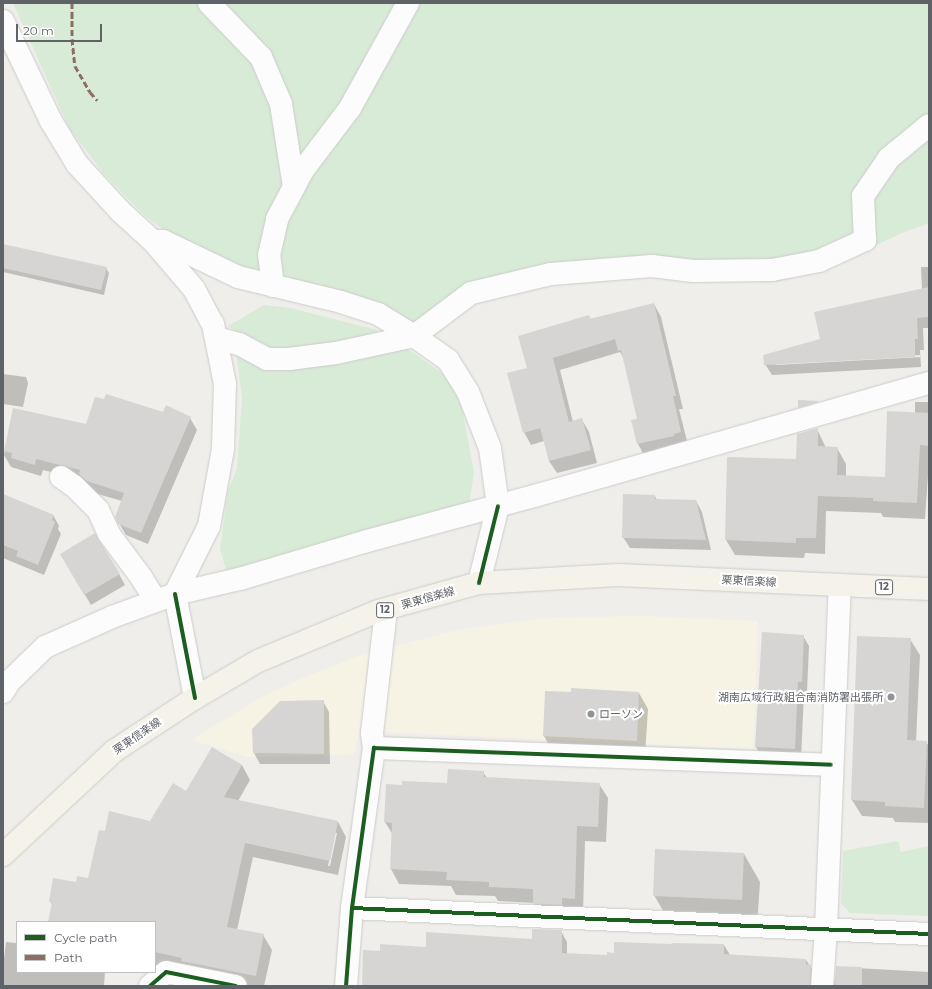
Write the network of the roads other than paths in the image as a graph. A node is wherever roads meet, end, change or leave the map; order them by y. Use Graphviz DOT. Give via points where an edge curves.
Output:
graph roads {
  1 [pos="209,3"];
  2 [pos="408,3"];
  3 [pos="3,21"];
  4 [pos="929,125"];
  5 [pos="294,187"];
  6 [pos="152,240"];
  7 [pos="272,286"];
  8 [pos="414,336"];
  9 [pos="216,338"];
  10 [pos="929,383"];
  11 [pos="61,477"];
  12 [pos="498,506"];
  13 [pos="480,583"];
  14 [pos="840,585"];
  15 [pos="929,589"];
  16 [pos="166,598"];
  17 [pos="386,610"];
  18 [pos="3,692"];
  19 [pos="195,698"];
  20 [pos="374,748"];
  21 [pos="831,765"];
  22 [pos="3,855"];
  23 [pos="352,908"];
  24 [pos="826,929"];
  25 [pos="929,934"];
  26 [pos="150,986"];
  27 [pos="236,986"];
  28 [pos="346,986"];
  29 [pos="822,986"];
  1 -- 5 [label="street" via="261,58 281,104"];
  2 -- 5 [label="street" via="350,108"];
  3 -- 6 [label="street" via="51,121 77,164 120,211"];
  4 -- 8 [label="street" via="890,158 862,196 865,240 819,261 772,270 693,271 652,266 551,274 470,293"];
  5 -- 7 [label="street" via="277,219 270,255"];
  6 -- 7 [label="street" via="163,241 238,277"];
  6 -- 9 [label="street" via="194,289 213,324"];
  7 -- 8 [label="street" via="341,302 378,314"];
  8 -- 9 [label="street" via="336,353 289,359 266,359 239,344"];
  8 -- 12 [label="street" via="448,360 468,392 490,448"];
  9 -- 16 [label="street" via="225,384 224,449 209,526"];
  10 -- 12 [label="street"];
  11 -- 16 [label="street" via="98,510 109,534 141,577"];
  12 -- 13 [label="street"];
  12 -- 16 [label="street"];
  13 -- 14 [label="main road, 栗東信楽線 / 12" via="618,575"];
  13 -- 17 [label="main road, 栗東信楽線 / 12"];
  14 -- 15 [label="main road, 栗東信楽線 / 12"];
  14 -- 21 [label="street"];
  16 -- 18 [label="street" via="112,617 45,647 10,681"];
  16 -- 19 [label="street"];
  17 -- 19 [label="main road, 栗東信楽線 / 12" via="258,661"];
  17 -- 20 [label="street" via="372,733"];
  19 -- 22 [label="main road, 栗東信楽線 / 12" via="114,751"];
  20 -- 21 [label="street"];
  20 -- 23 [label="street"];
  21 -- 24 [label="street"];
  23 -- 24 [label="street"];
  23 -- 28 [label="street"];
  24 -- 25 [label="street"];
  24 -- 29 [label="street"];
  26 -- 27 [label="street" via="166,972"];
}
